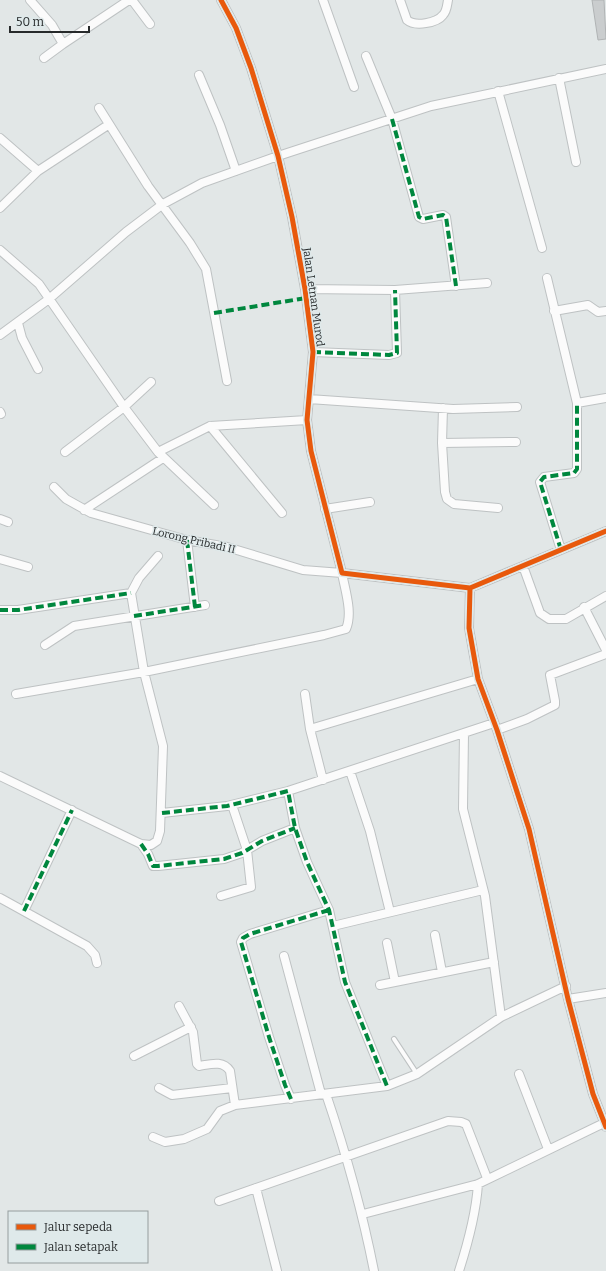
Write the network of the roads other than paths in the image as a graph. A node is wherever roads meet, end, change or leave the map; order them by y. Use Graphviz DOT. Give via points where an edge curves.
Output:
graph roads {
  1 [pos="30,0"];
  2 [pos="130,0"];
  3 [pos="221,0"];
  4 [pos="323,0"];
  5 [pos="400,0"];
  6 [pos="448,0"];
  7 [pos="150,24"];
  8 [pos="63,44"];
  9 [pos="366,56"];
  10 [pos="44,58"];
  11 [pos="606,69"];
  12 [pos="199,75"];
  13 [pos="559,78"];
  14 [pos="354,87"];
  15 [pos="498,91"];
  16 [pos="98,108"];
  17 [pos="392,119"];
  18 [pos="108,125"];
  19 [pos="0,138"];
  20 [pos="278,156"];
  21 [pos="576,162"];
  22 [pos="38,171"];
  23 [pos="236,171"];
  24 [pos="163,204"];
  25 [pos="0,208"];
  26 [pos="542,248"];
  27 [pos="0,250"];
  28 [pos="547,278"];
  29 [pos="487,284"];
  30 [pos="456,286"];
  31 [pos="305,289"];
  32 [pos="395,290"];
  33 [pos="49,300"];
  34 [pos="554,311"];
  35 [pos="606,311"];
  36 [pos="18,323"];
  37 [pos="0,335"];
  38 [pos="313,352"];
  39 [pos="38,369"];
  40 [pos="227,381"];
  41 [pos="151,382"];
  42 [pos="606,398"];
  43 [pos="309,400"];
  44 [pos="577,403"];
  45 [pos="124,407"];
  46 [pos="518,407"];
  47 [pos="443,408"];
  48 [pos="307,420"];
  49 [pos="210,426"];
  50 [pos="516,442"];
  51 [pos="442,443"];
  52 [pos="65,452"];
  53 [pos="161,455"];
  54 [pos="54,487"];
  55 [pos="370,502"];
  56 [pos="214,505"];
  57 [pos="498,508"];
  58 [pos="325,509"];
  59 [pos="84,510"];
  60 [pos="282,513"];
  61 [pos="606,531"];
  62 [pos="187,540"];
  63 [pos="561,550"];
  64 [pos="158,556"];
  65 [pos="0,559"];
  66 [pos="523,566"];
  67 [pos="28,568"];
  68 [pos="342,573"];
  69 [pos="470,588"];
  70 [pos="131,593"];
  71 [pos="606,596"];
  72 [pos="205,605"];
  73 [pos="195,607"];
  74 [pos="584,607"];
  75 [pos="0,610"];
  76 [pos="134,616"];
  77 [pos="45,645"];
  78 [pos="606,650"];
  79 [pos="606,654"];
  80 [pos="144,672"];
  81 [pos="478,679"];
  82 [pos="16,694"];
  83 [pos="305,694"];
  84 [pos="496,726"];
  85 [pos="310,729"];
  86 [pos="464,733"];
  87 [pos="350,771"];
  88 [pos="0,776"];
  89 [pos="323,780"];
  90 [pos="288,791"];
  91 [pos="232,805"];
  92 [pos="72,810"];
  93 [pos="162,813"];
  94 [pos="295,828"];
  95 [pos="141,844"];
  96 [pos="247,850"];
  97 [pos="483,890"];
  98 [pos="221,896"];
  99 [pos="0,898"];
  100 [pos="329,910"];
  101 [pos="24,911"];
  102 [pos="390,912"];
  103 [pos="333,926"];
  104 [pos="435,935"];
  105 [pos="387,943"];
  106 [pos="284,956"];
  107 [pos="494,962"];
  108 [pos="97,963"];
  109 [pos="442,972"];
  110 [pos="395,982"];
  111 [pos="380,985"];
  112 [pos="566,986"];
  113 [pos="606,993"];
  114 [pos="568,999"];
  115 [pos="179,1006"];
  116 [pos="501,1017"];
  117 [pos="191,1027"];
  118 [pos="394,1039"];
  119 [pos="134,1056"];
  120 [pos="417,1074"];
  121 [pos="519,1074"];
  122 [pos="387,1086"];
  123 [pos="159,1088"];
  124 [pos="232,1088"];
  125 [pos="324,1094"];
  126 [pos="291,1099"];
  127 [pos="235,1105"];
  128 [pos="605,1125"];
  129 [pos="153,1137"];
  130 [pos="548,1149"];
  131 [pos="347,1157"];
  132 [pos="487,1178"];
  133 [pos="478,1184"];
  134 [pos="256,1188"];
  135 [pos="219,1201"];
  136 [pos="363,1214"];
  137 [pos="277,1271"];
  138 [pos="374,1271"];
  139 [pos="459,1271"];
  1 -- 8 [label="street" via="52,25"];
  2 -- 7 [label="street"];
  2 -- 8 [label="street"];
  3 -- 20 [label="street, Jalan Letnan Murod" via="236,28"];
  4 -- 14 [label="street"];
  5 -- 6 [label="street" via="407,20 415,23 439,19 446,12"];
  8 -- 10 [label="street"];
  9 -- 17 [label="street"];
  11 -- 13 [label="street"];
  12 -- 23 [label="street"];
  13 -- 15 [label="street"];
  13 -- 21 [label="street"];
  15 -- 17 [label="street" via="432,106"];
  15 -- 26 [label="street"];
  16 -- 18 [label="street"];
  17 -- 20 [label="street"];
  17 -- 30 [label="street" via="419,217 446,217"];
  18 -- 22 [label="street"];
  18 -- 24 [label="street" via="148,186"];
  19 -- 22 [label="street"];
  20 -- 23 [label="street"];
  20 -- 31 [label="street, Jalan Letnan Murod"];
  22 -- 25 [label="street"];
  23 -- 24 [label="street" via="202,183"];
  24 -- 33 [label="street" via="126,232"];
  24 -- 40 [label="street" via="206,269"];
  27 -- 33 [label="street" via="39,284"];
  28 -- 34 [label="street"];
  29 -- 30 [label="street"];
  30 -- 32 [label="street"];
  31 -- 32 [label="street"];
  31 -- 38 [label="street, Jalan Letnan Murod"];
  32 -- 38 [label="street" via="397,352 389,355"];
  33 -- 36 [label="street"];
  33 -- 45 [label="street"];
  34 -- 35 [label="street" via="588,305 598,312"];
  34 -- 44 [label="street"];
  36 -- 37 [label="street"];
  36 -- 39 [label="street" via="22,338"];
  38 -- 43 [label="street, Jalan Letnan Murod"];
  41 -- 45 [label="street"];
  42 -- 44 [label="street"];
  43 -- 47 [label="street"];
  43 -- 48 [label="street, Jalan Letnan Murod"];
  44 -- 63 [label="street" via="577,469 574,472 544,477 540,482"];
  45 -- 52 [label="street"];
  45 -- 53 [label="street"];
  46 -- 47 [label="street"];
  47 -- 51 [label="street"];
  48 -- 49 [label="street"];
  48 -- 58 [label="street, Jalan Letnan Murod"];
  49 -- 53 [label="street"];
  49 -- 60 [label="street"];
  50 -- 51 [label="street"];
  51 -- 57 [label="street" via="445,492 450,502"];
  53 -- 56 [label="street"];
  53 -- 59 [label="street"];
  54 -- 59 [label="street, Lorong Pribadi II" via="66,499"];
  55 -- 58 [label="street"];
  58 -- 68 [label="street, Jalan Letnan Murod"];
  59 -- 62 [label="street, Lorong Pribadi II"];
  61 -- 63 [label="street"];
  62 -- 68 [label="street, Lorong Pribadi II" via="227,547 303,570"];
  62 -- 73 [label="street"];
  63 -- 66 [label="street"];
  64 -- 70 [label="street" via="139,578"];
  65 -- 67 [label="street"];
  66 -- 69 [label="street"];
  66 -- 74 [label="street" via="540,613 544,616 555,620 566,619"];
  68 -- 69 [label="street"];
  68 -- 80 [label="street, Jalan Letnan Murod" via="349,616 346,628 324,635"];
  69 -- 81 [label="street" via="469,628"];
  70 -- 75 [label="street" via="18,610"];
  70 -- 76 [label="street"];
  71 -- 74 [label="street"];
  72 -- 73 [label="street"];
  73 -- 76 [label="street"];
  74 -- 78 [label="street"];
  76 -- 77 [label="street" via="74,626"];
  76 -- 80 [label="street"];
  79 -- 84 [label="street" via="550,675 555,705 527,719"];
  80 -- 82 [label="street"];
  80 -- 93 [label="street" via="164,746"];
  81 -- 84 [label="street"];
  81 -- 85 [label="street"];
  83 -- 85 [label="street"];
  84 -- 86 [label="street"];
  84 -- 112 [label="street" via="529,829"];
  85 -- 89 [label="street"];
  86 -- 87 [label="street"];
  86 -- 97 [label="street" via="464,809"];
  87 -- 89 [label="street"];
  87 -- 102 [label="street" via="370,831"];
  88 -- 92 [label="street"];
  89 -- 90 [label="street"];
  90 -- 91 [label="street"];
  90 -- 94 [label="street"];
  91 -- 93 [label="street"];
  91 -- 96 [label="street"];
  92 -- 95 [label="street"];
  92 -- 101 [label="street"];
  93 -- 95 [label="street" via="157,841 151,845"];
  94 -- 96 [label="street"];
  94 -- 100 [label="street"];
  95 -- 96 [label="street" via="152,866 224,859"];
  96 -- 98 [label="street" via="251,887"];
  97 -- 102 [label="street"];
  97 -- 107 [label="street"];
  99 -- 101 [label="street"];
  100 -- 103 [label="street"];
  100 -- 126 [label="street" via="250,934 241,942 269,1037"];
  101 -- 108 [label="street" via="87,946 95,955"];
  102 -- 103 [label="street"];
  103 -- 122 [label="street" via="344,982"];
  104 -- 109 [label="street"];
  105 -- 110 [label="street"];
  106 -- 125 [label="street"];
  107 -- 109 [label="street"];
  107 -- 116 [label="street"];
  109 -- 110 [label="street"];
  110 -- 111 [label="street"];
  112 -- 114 [label="street"];
  112 -- 116 [label="street"];
  113 -- 114 [label="street"];
  114 -- 128 [label="street" via="593,1094"];
  115 -- 117 [label="street"];
  116 -- 120 [label="street"];
  117 -- 119 [label="street"];
  117 -- 124 [label="street" via="197,1064 200,1066 220,1063 227,1067"];
  118 -- 120 [label="lane"];
  120 -- 122 [label="street"];
  121 -- 130 [label="street"];
  122 -- 125 [label="street"];
  123 -- 124 [label="street" via="172,1095"];
  124 -- 127 [label="street"];
  125 -- 126 [label="street"];
  125 -- 131 [label="street"];
  126 -- 127 [label="street"];
  127 -- 129 [label="street" via="220,1111 207,1129 190,1137 172,1142"];
  128 -- 130 [label="street"];
  130 -- 132 [label="street"];
  131 -- 132 [label="street" via="448,1121 461,1122 466,1124 470,1132"];
  131 -- 134 [label="street"];
  131 -- 136 [label="street"];
  132 -- 133 [label="street"];
  133 -- 136 [label="street"];
  133 -- 139 [label="street" via="477,1201"];
  134 -- 135 [label="street"];
  134 -- 137 [label="street"];
  136 -- 138 [label="street"];
}
